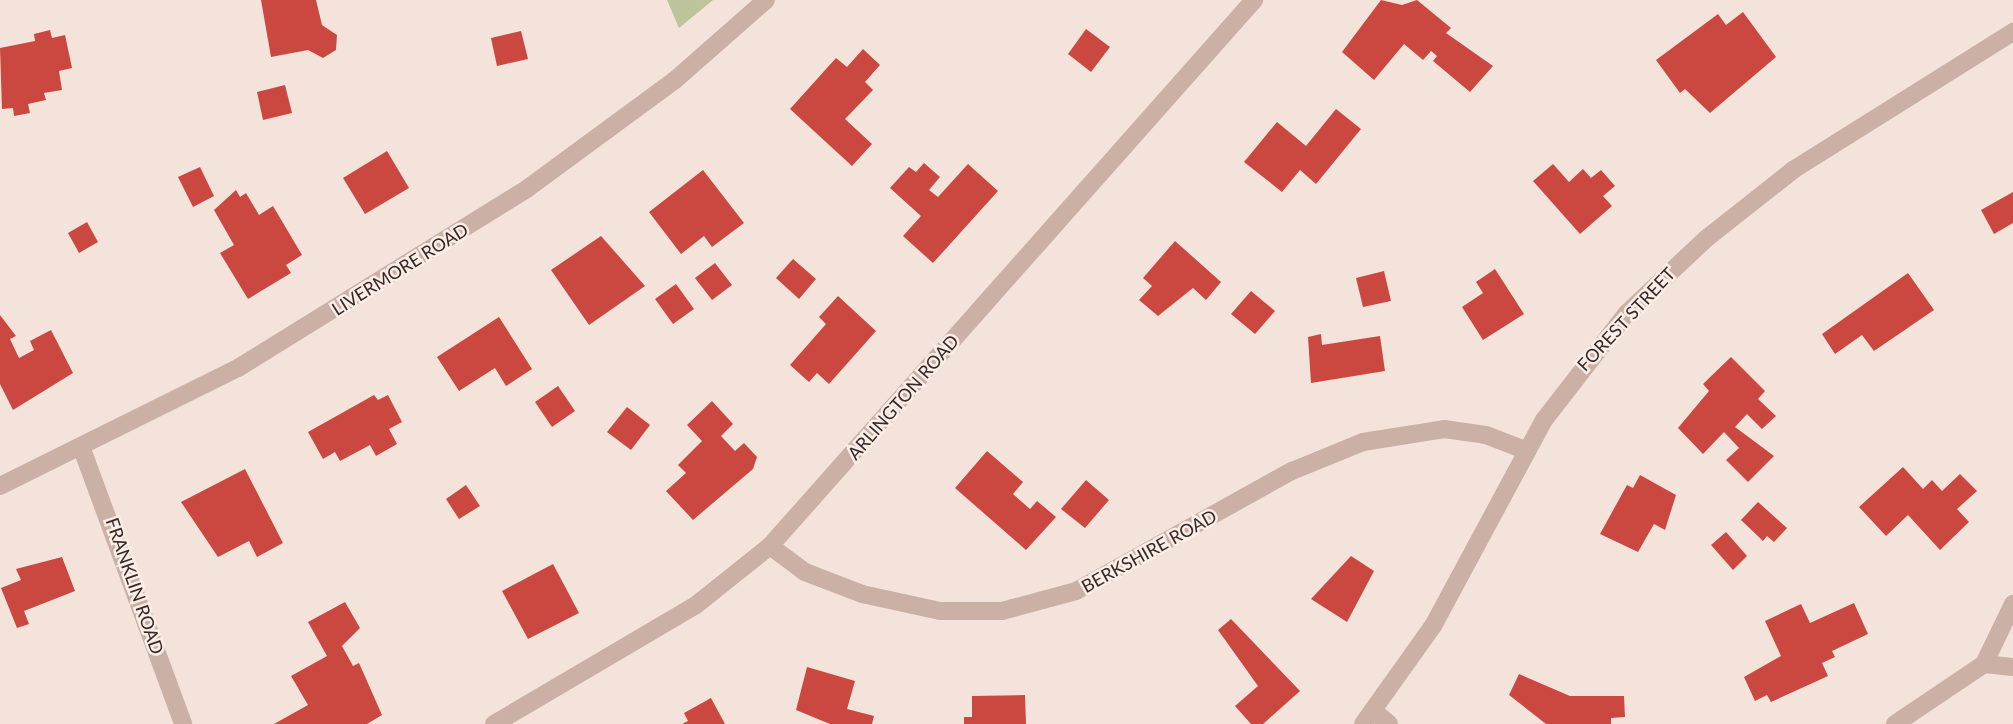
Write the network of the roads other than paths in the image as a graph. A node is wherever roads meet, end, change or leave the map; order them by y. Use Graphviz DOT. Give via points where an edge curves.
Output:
graph roads {
  1 [pos="766,0"];
  2 [pos="1254,0"];
  3 [pos="2013,32"];
  4 [pos="82,449"];
  5 [pos="1525,450"];
  6 [pos="0,486"];
  7 [pos="770,546"];
  8 [pos="2013,604"];
  9 [pos="1984,664"];
  10 [pos="2013,667"];
  11 [pos="1368,718"];
  12 [pos="183,724"];
  13 [pos="494,724"];
  14 [pos="1389,724"];
  15 [pos="1895,724"];
  1 -- 4 [label="street, LIVERMORE ROAD" via="675,80 528,188 284,342"];
  2 -- 7 [label="street, ARLINGTON ROAD"];
  3 -- 5 [label="street, FOREST STREET" via="1856,126 1707,238 1602,340"];
  4 -- 6 [label="street, LIVERMORE ROAD"];
  4 -- 12 [label="street, FRANKLIN ROAD"];
  5 -- 7 [label="street, BERKSHIRE ROAD" via="1486,435 1444,429 1363,442 1292,471 1076,591 1002,611 940,611 862,594 804,572"];
  5 -- 11 [label="street, FOREST STREET" via="1433,626"];
  7 -- 13 [label="street, ARLINGTON ROAD" via="696,605"];
  8 -- 9 [label="street"];
  9 -- 10 [label="street"];
  9 -- 15 [label="street"];
  11 -- 14 [label="street"];
}
